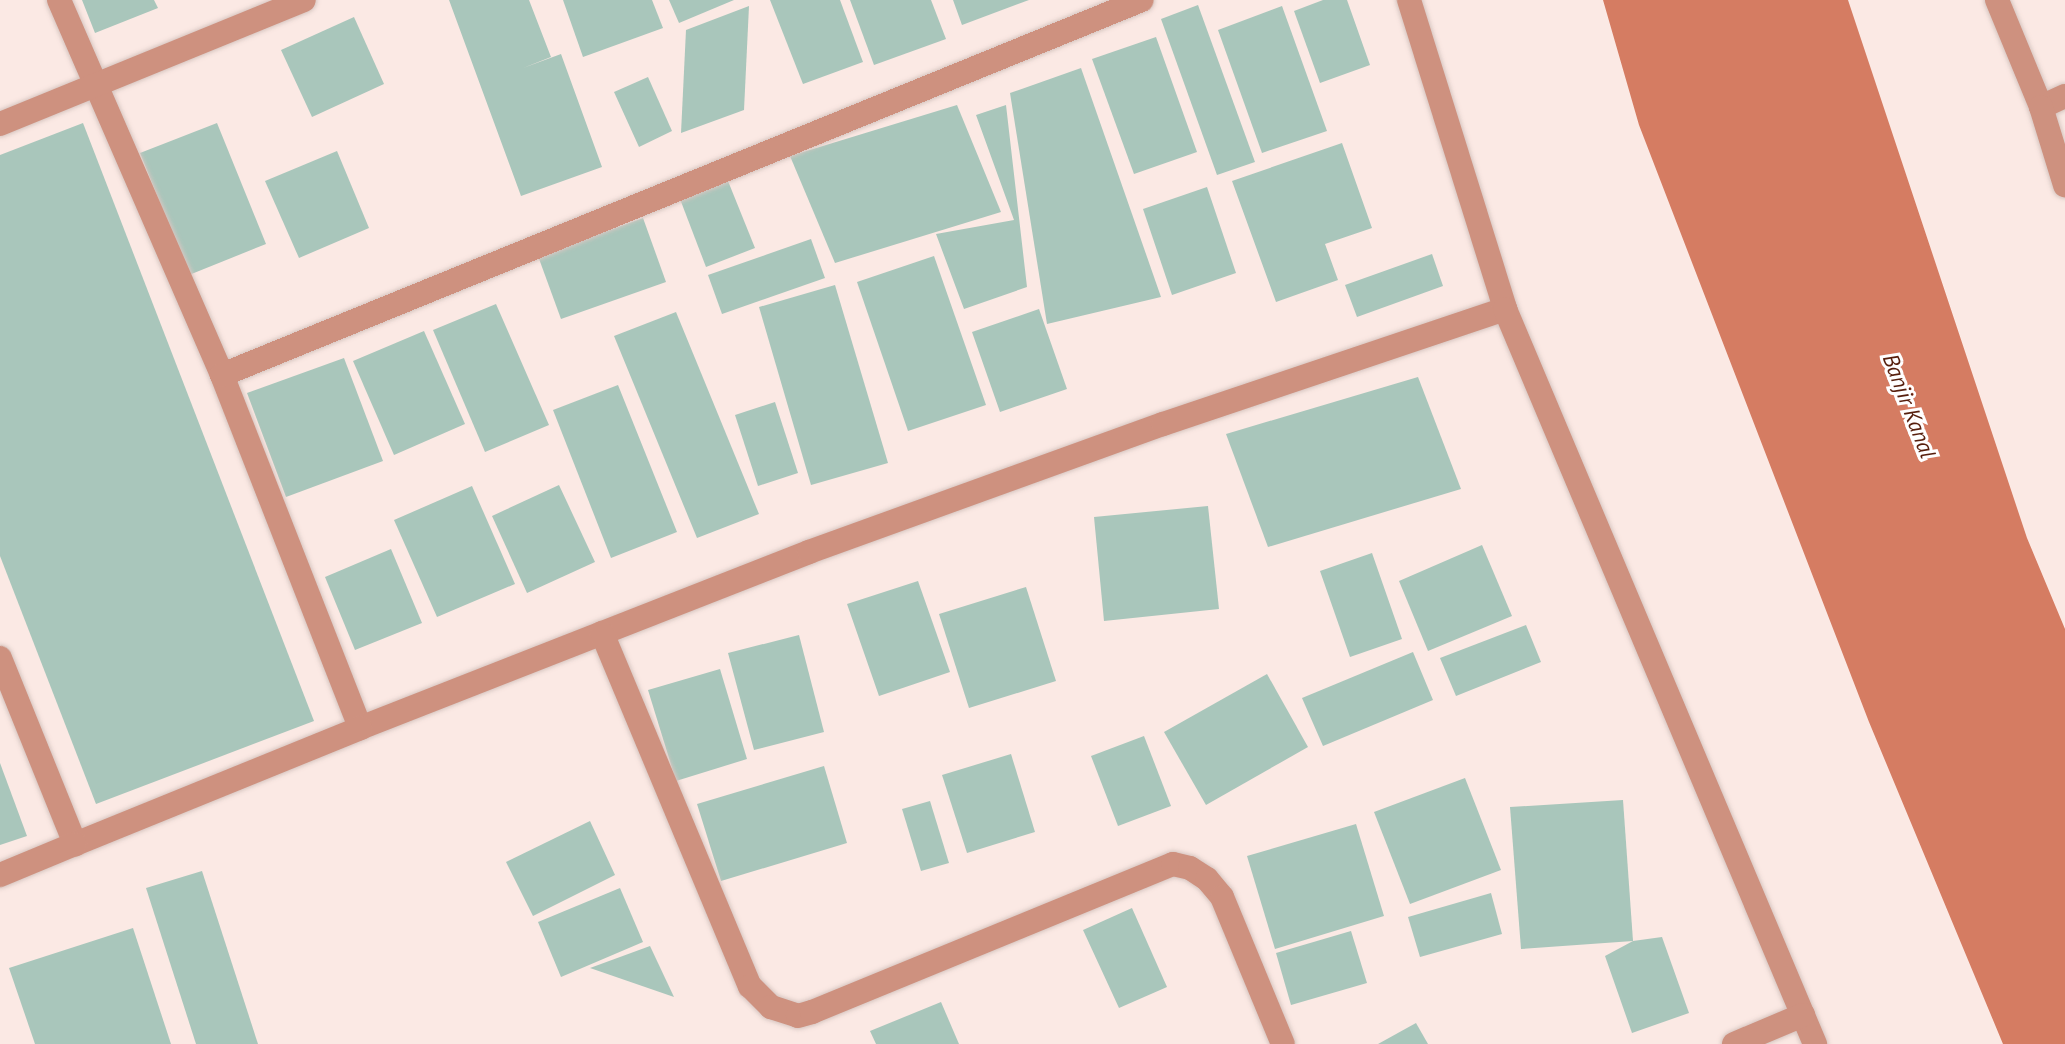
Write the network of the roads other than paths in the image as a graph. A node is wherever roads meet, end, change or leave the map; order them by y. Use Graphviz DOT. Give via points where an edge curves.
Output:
graph roads {
  1 [pos="59,0"];
  2 [pos="304,0"];
  3 [pos="1142,0"];
  4 [pos="1409,0"];
  5 [pos="1997,0"];
  6 [pos="95,84"];
  7 [pos="2065,96"];
  8 [pos="2041,107"];
  9 [pos="0,124"];
  10 [pos="2065,185"];
  11 [pos="1505,309"];
  12 [pos="222,375"];
  13 [pos="602,633"];
  14 [pos="0,658"];
  15 [pos="360,728"];
  16 [pos="75,844"];
  17 [pos="0,875"];
  18 [pos="1803,1015"];
  19 [pos="1283,1044"];
  20 [pos="1734,1044"];
  21 [pos="1815,1044"];
  1 -- 6 [label="street"];
  2 -- 6 [label="street"];
  3 -- 12 [label="street"];
  4 -- 11 [label="street"];
  5 -- 8 [label="street"];
  6 -- 9 [label="street"];
  6 -- 12 [label="street"];
  7 -- 8 [label="street"];
  8 -- 10 [label="street"];
  11 -- 13 [label="street" via="1163,424"];
  11 -- 18 [label="street"];
  12 -- 15 [label="street"];
  13 -- 15 [label="street"];
  13 -- 19 [label="street" via="750,986 771,1007 798,1016 812,1012 1173,864 1207,879 1222,897"];
  14 -- 16 [label="street"];
  15 -- 16 [label="street"];
  16 -- 17 [label="street"];
  18 -- 20 [label="street"];
  18 -- 21 [label="street"];
}
